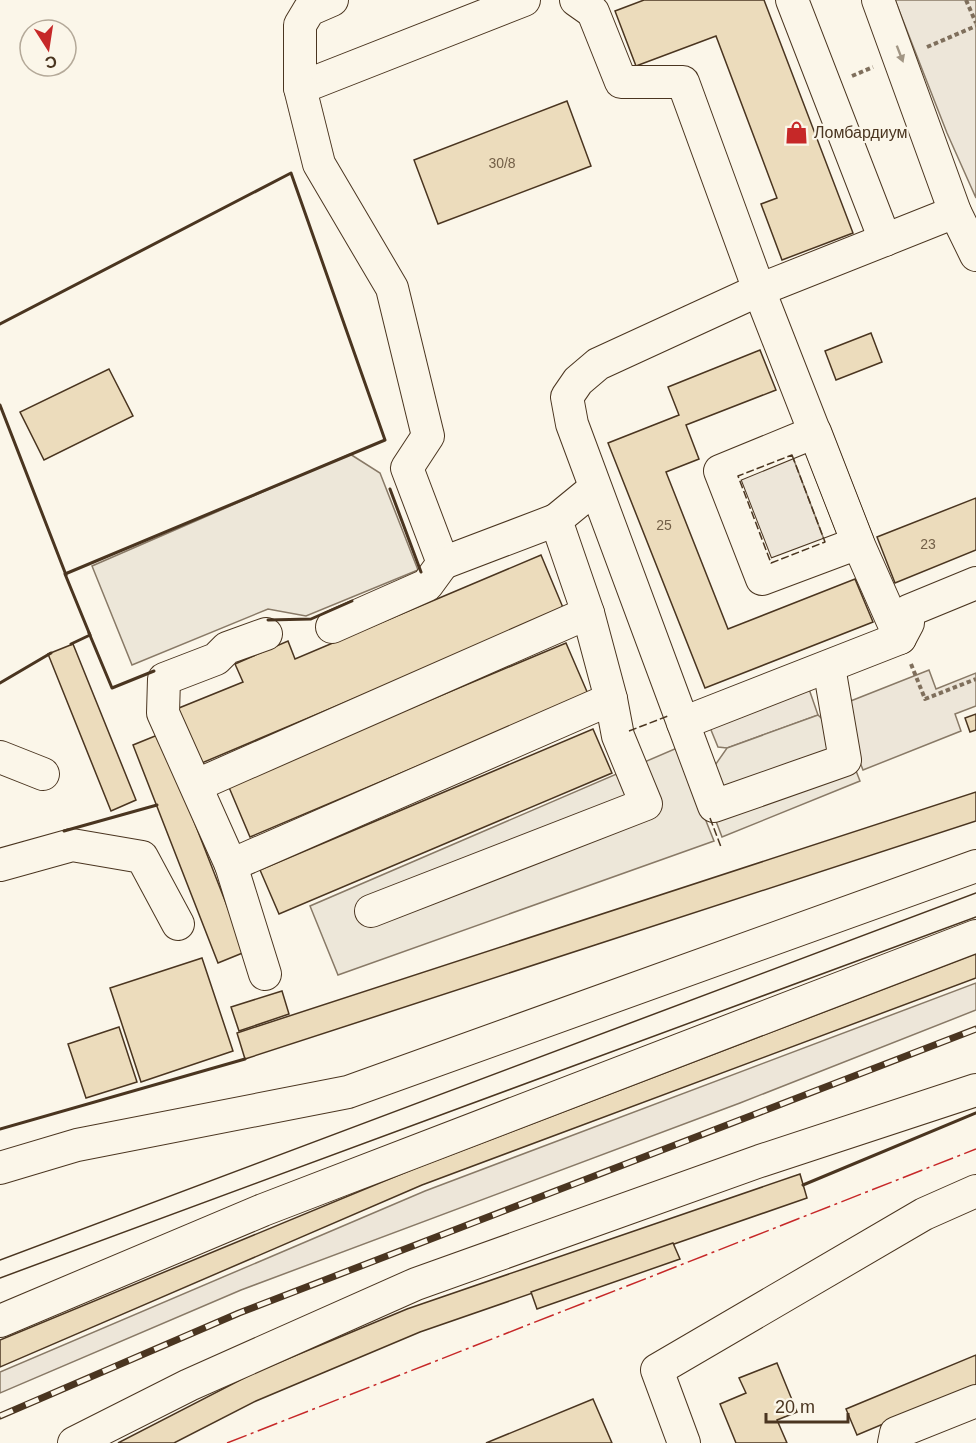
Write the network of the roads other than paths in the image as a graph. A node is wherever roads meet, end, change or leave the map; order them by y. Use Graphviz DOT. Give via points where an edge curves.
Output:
graph roads {
  1 [pos="332,0"];
  2 [pos="576,0"];
  3 [pos="792,0"];
  4 [pos="878,0"];
  5 [pos="503,4"];
  6 [pos="300,88"];
  7 [pos="955,212"];
  8 [pos="885,240"];
  9 [pos="976,255"];
  10 [pos="759,290"];
  11 [pos="816,432"];
  12 [pos="595,488"];
  13 [pos="556,520"];
  14 [pos="858,543"];
  15 [pos="443,563"];
  16 [pos="975,585"];
  17 [pos="588,612"];
  18 [pos="332,627"];
  19 [pos="266,634"];
  20 [pos="900,638"];
  21 [pos="829,667"];
  22 [pos="612,699"];
  23 [pos="683,723"];
  24 [pos="0,757"];
  25 [pos="43,774"];
  26 [pos="197,785"];
  27 [pos="0,865"];
  28 [pos="231,865"];
  29 [pos="976,866"];
  30 [pos="371,910"];
  31 [pos="178,924"];
  32 [pos="976,936"];
  33 [pos="265,974"];
  34 [pos="976,1090"];
  35 [pos="0,1168"];
  36 [pos="976,1191"];
  37 [pos="0,1321"];
  38 [pos="976,1401"];
  39 [pos="74,1443"];
  40 [pos="684,1443"];
  41 [pos="894,1443"];
  1 -- 6 [label="street" via="309,10 300,25"];
  2 -- 10 [label="street" via="593,12 621,82 683,82"];
  3 -- 8 [label="street"];
  4 -- 7 [label="street, one-way"];
  5 -- 6 [label="street"];
  6 -- 15 [label="street" via="319,164 392,288 428,436 407,468"];
  7 -- 8 [label="street"];
  7 -- 9 [label="street"];
  8 -- 10 [label="street"];
  10 -- 11 [label="street"];
  10 -- 12 [label="street" via="598,364 578,381 567,397 572,424"];
  11 -- 14 [label="street"];
  11 -- 14 [label="street" via="720,471 762,579"];
  12 -- 13 [label="street"];
  12 -- 23 [label="street"];
  13 -- 15 [label="street"];
  13 -- 17 [label="street"];
  14 -- 20 [label="street"];
  15 -- 18 [label="street" via="427,585"];
  16 -- 20 [label="street" via="908,611 908,623"];
  17 -- 22 [label="street"];
  17 -- 26 [label="street"];
  19 -- 26 [label="street" via="226,648 216,659 164,679 163,713"];
  20 -- 21 [label="street"];
  21 -- 23 [label="street"];
  21 -- 23 [label="street" via="845,760 714,806"];
  22 -- 28 [label="street"];
  22 -- 30 [label="street" via="618,736 646,804"];
  24 -- 25 [label="street"];
  26 -- 28 [label="street"];
  27 -- 31 [label="street" via="72,845 142,857"];
  28 -- 33 [label="street"];
  29 -- 35 [label="street" via="348,1092 77,1145"];
  32 -- 37 [label="street" via="263,1210"];
  34 -- 39 [label="street" via="416,1284 189,1385"];
  36 -- 40 [label="street" via="924,1214 657,1370"];
  38 -- 41 [label="street" via="896,1433"];
}
